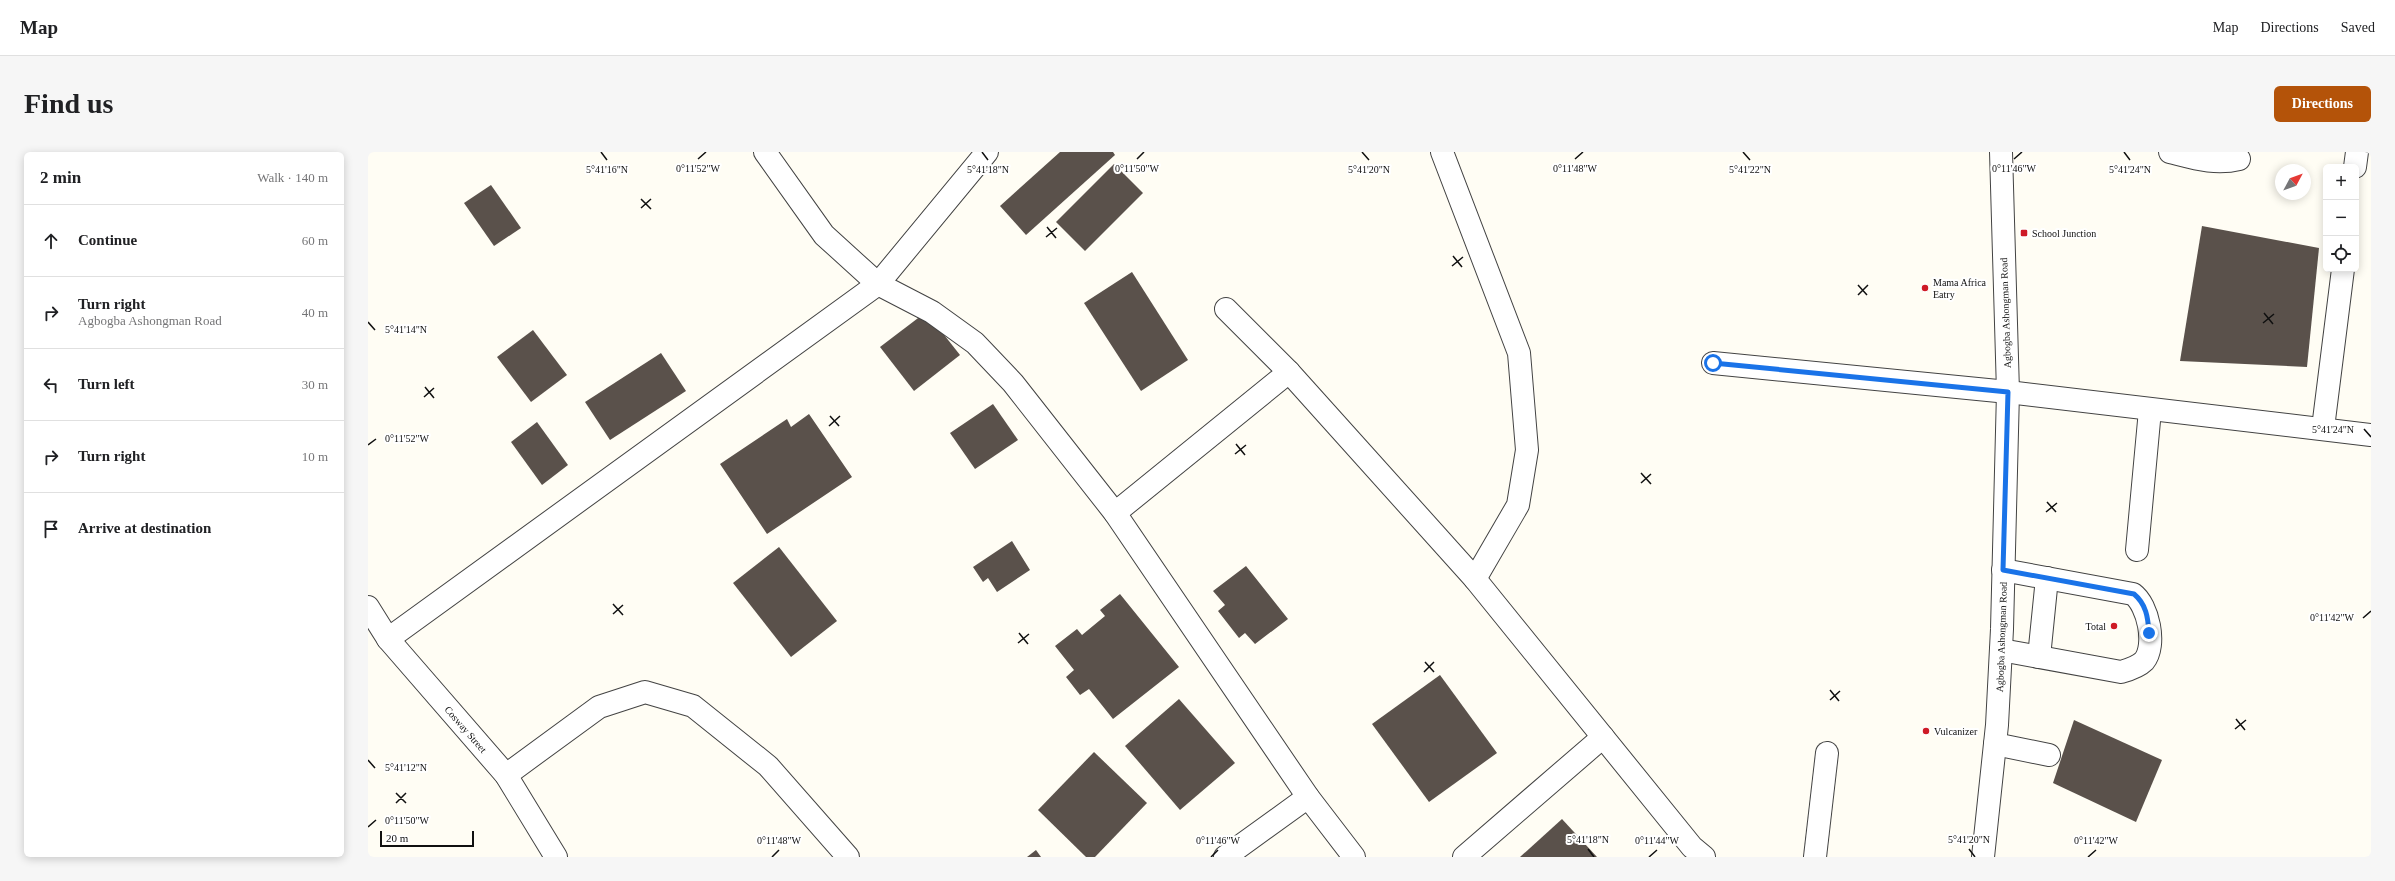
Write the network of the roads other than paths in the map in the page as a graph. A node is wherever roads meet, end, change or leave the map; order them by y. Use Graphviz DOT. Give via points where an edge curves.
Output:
graph roads {
  1 [pos="765,152"];
  2 [pos="987,152"];
  3 [pos="1442,152"];
  4 [pos="2001,152"];
  5 [pos="2170,152"];
  6 [pos="2357,152"];
  7 [pos="2239,159"];
  8 [pos="2355,164"];
  9 [pos="2342,272"];
  10 [pos="878,284"];
  11 [pos="1226,309"];
  12 [pos="1713,363"];
  13 [pos="1289,372"];
  14 [pos="2008,392"];
  15 [pos="2150,410"];
  16 [pos="2323,428"];
  17 [pos="2371,436"];
  18 [pos="1115,513"];
  19 [pos="2137,550"];
  20 [pos="2003,570"];
  21 [pos="2047,578"];
  22 [pos="1475,579"];
  23 [pos="368,607"];
  24 [pos="388,639"];
  25 [pos="2001,650"];
  26 [pos="2039,657"];
  27 [pos="1603,737"];
  28 [pos="1995,744"];
  29 [pos="1827,753"];
  30 [pos="2049,755"];
  31 [pos="506,775"];
  32 [pos="1308,797"];
  33 [pos="556,857"];
  34 [pos="848,857"];
  35 [pos="1226,857"];
  36 [pos="1354,857"];
  37 [pos="1464,857"];
  38 [pos="1704,857"];
  39 [pos="1815,857"];
  40 [pos="1983,857"];
  1 -- 10 [label="street" via="824,235"];
  2 -- 10 [label="street"];
  3 -- 22 [label="street" via="1519,353 1527,450 1518,505"];
  4 -- 14 [label="street, Agbogba Ashongman Road"];
  5 -- 7 [label="street" via="2211,162"];
  6 -- 8 [label="street"];
  9 -- 16 [label="street"];
  10 -- 18 [label="street" via="932,312 975,343 1012,383"];
  10 -- 24 [label="street"];
  11 -- 13 [label="street"];
  12 -- 14 [label="street"];
  13 -- 18 [label="street"];
  13 -- 22 [label="street"];
  14 -- 15 [label="street"];
  14 -- 20 [label="street, Agbogba Ashongman Road"];
  15 -- 16 [label="street"];
  15 -- 19 [label="street"];
  16 -- 17 [label="street"];
  18 -- 32 [label="street"];
  20 -- 21 [label="street"];
  20 -- 25 [label="street, Agbogba Ashongman Road"];
  21 -- 26 [label="street"];
  21 -- 26 [label="street" via="2134,594 2140,599 2146,611 2148,649 2144,661 2121,672"];
  22 -- 27 [label="street"];
  23 -- 24 [label="street, Cosway Street"];
  24 -- 31 [label="street, Cosway Street"];
  25 -- 26 [label="street"];
  25 -- 28 [label="street, Agbogba Ashongman Road"];
  27 -- 37 [label="street"];
  27 -- 38 [label="street" via="1692,847"];
  28 -- 30 [label="street"];
  28 -- 40 [label="street, Agbogba Ashongman Road"];
  29 -- 39 [label="street"];
  31 -- 33 [label="street, Cosway Street"];
  31 -- 34 [label="street" via="599,707 644,692 693,706 768,766"];
  32 -- 35 [label="street"];
  32 -- 36 [label="street"];
}
